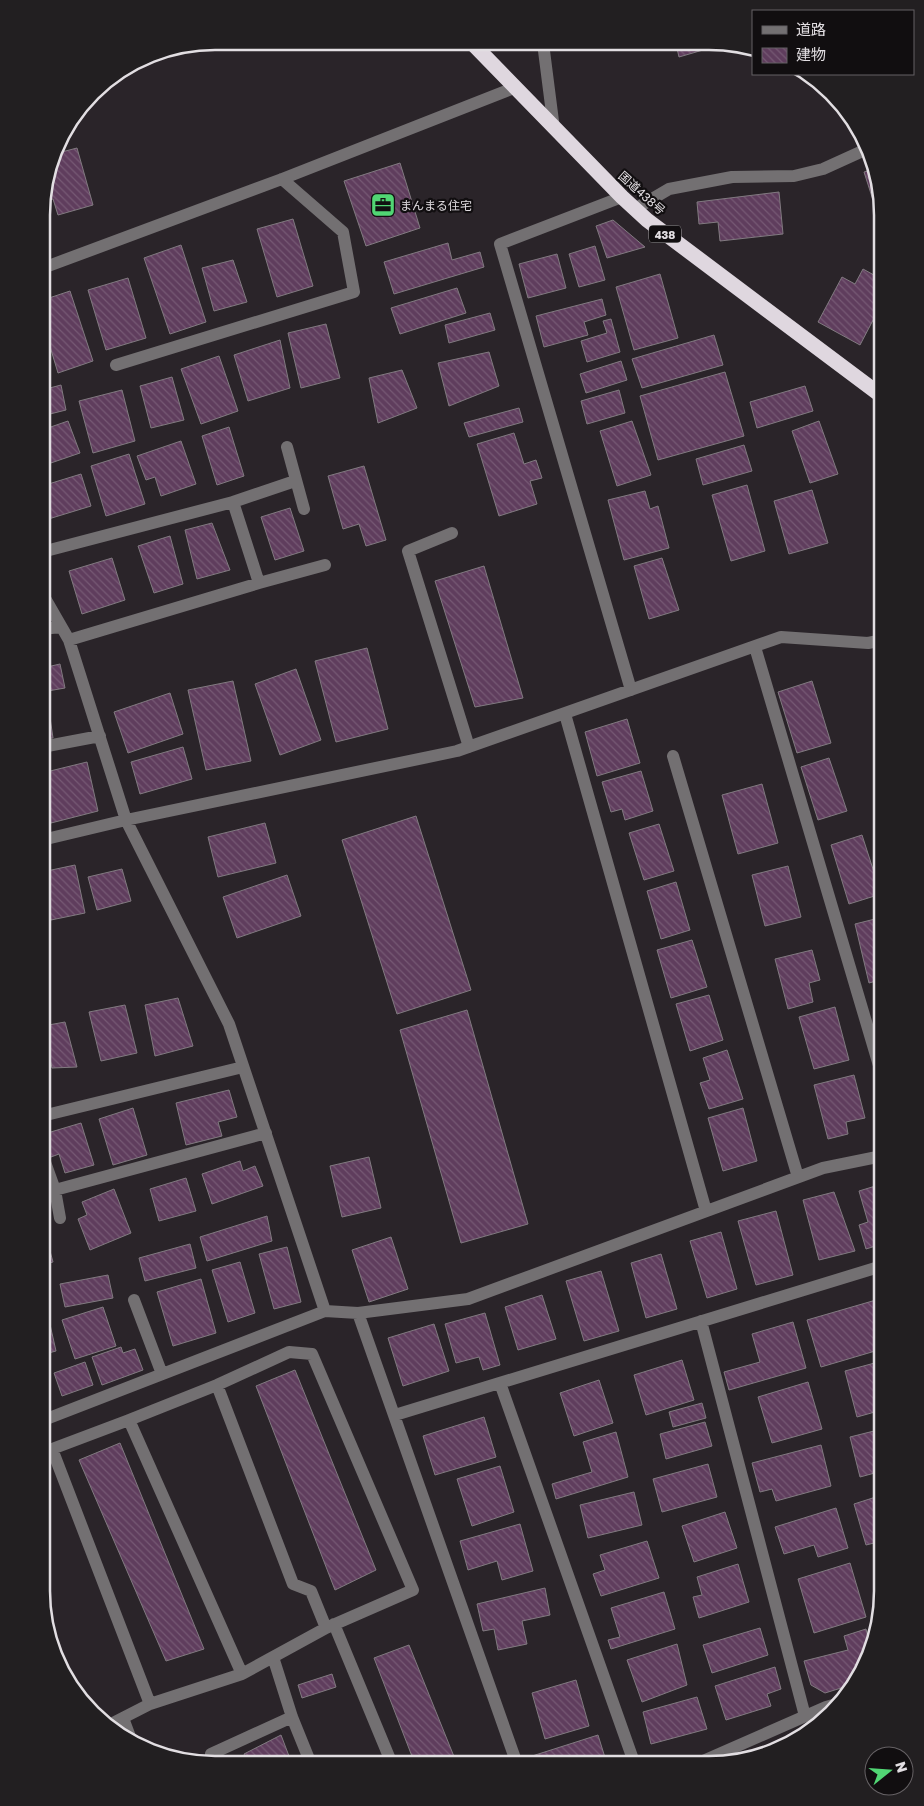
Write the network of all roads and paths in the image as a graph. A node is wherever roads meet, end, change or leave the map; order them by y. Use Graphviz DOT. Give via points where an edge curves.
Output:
graph roads {
  1 [pos="479,50"];
  2 [pos="544,50"];
  3 [pos="514,88"];
  4 [pos="554,129"];
  5 [pos="861,152"];
  6 [pos="282,179"];
  7 [pos="622,197"];
  8 [pos="635,209"];
  9 [pos="50,265"];
  10 [pos="116,365"];
  11 [pos="874,390"];
  12 [pos="287,448"];
  13 [pos="295,481"];
  14 [pos="233,502"];
  15 [pos="304,509"];
  16 [pos="452,533"];
  17 [pos="50,550"];
  18 [pos="324,565"];
  19 [pos="259,583"];
  20 [pos="50,607"];
  21 [pos="61,627"];
  22 [pos="50,628"];
  23 [pos="69,640"];
  24 [pos="874,642"];
  25 [pos="755,647"];
  26 [pos="631,690"];
  27 [pos="565,714"];
  28 [pos="100,736"];
  29 [pos="50,745"];
  30 [pos="469,747"];
  31 [pos="673,756"];
  32 [pos="126,820"];
  33 [pos="50,838"];
  34 [pos="874,1052"];
  35 [pos="243,1067"];
  36 [pos="50,1114"];
  37 [pos="266,1133"];
  38 [pos="874,1158"];
  39 [pos="50,1175"];
  40 [pos="798,1177"];
  41 [pos="56,1190"];
  42 [pos="706,1210"];
  43 [pos="60,1218"];
  44 [pos="874,1268"];
  45 [pos="134,1300"];
  46 [pos="325,1311"];
  47 [pos="358,1313"];
  48 [pos="701,1322"];
  49 [pos="162,1374"];
  50 [pos="500,1383"];
  51 [pos="217,1385"];
  52 [pos="395,1415"];
  53 [pos="50,1418"];
  54 [pos="129,1420"];
  55 [pos="50,1450"];
  56 [pos="50,1458"];
  57 [pos="330,1626"];
  58 [pos="273,1658"];
  59 [pos="242,1674"];
  60 [pos="150,1704"];
  61 [pos="826,1708"];
  62 [pos="805,1716"];
  63 [pos="292,1717"];
  64 [pos="123,1718"];
  65 [pos="115,1722"];
  66 [pos="128,1731"];
  67 [pos="212,1756"];
  68 [pos="308,1756"];
  69 [pos="388,1756"];
  70 [pos="513,1756"];
  71 [pos="632,1756"];
  72 [pos="715,1756"];
  1 -- 3 [label="highway, 国道438号 / 438"];
  2 -- 4 [label="street"];
  3 -- 4 [label="highway, 国道438号 / 438"];
  3 -- 6 [label="street"];
  4 -- 7 [label="highway, 国道438号 / 438"];
  5 -- 8 [label="street" via="823,170 794,176 732,177 669,189"];
  6 -- 9 [label="street"];
  6 -- 10 [label="street" via="343,232 354,292"];
  7 -- 8 [label="highway, 国道438号 / 438"];
  7 -- 26 [label="street" via="500,244"];
  8 -- 11 [label="highway, 国道438号 / 438"];
  12 -- 13 [label="street"];
  13 -- 14 [label="street"];
  13 -- 15 [label="street"];
  14 -- 17 [label="street"];
  14 -- 19 [label="street"];
  16 -- 30 [label="street" via="408,551"];
  18 -- 19 [label="street"];
  19 -- 23 [label="street"];
  20 -- 21 [label="street"];
  21 -- 22 [label="street"];
  21 -- 23 [label="street"];
  23 -- 28 [label="street"];
  24 -- 25 [label="street" via="782,637"];
  25 -- 26 [label="street"];
  25 -- 34 [label="street"];
  26 -- 27 [label="street"];
  27 -- 30 [label="street"];
  27 -- 42 [label="street"];
  28 -- 29 [label="street"];
  28 -- 32 [label="street"];
  30 -- 32 [label="street"];
  31 -- 40 [label="street"];
  32 -- 33 [label="street"];
  32 -- 35 [label="street" via="229,1024"];
  35 -- 36 [label="street"];
  35 -- 37 [label="street"];
  37 -- 41 [label="street"];
  37 -- 46 [label="street"];
  38 -- 40 [label="street" via="823,1168"];
  39 -- 41 [label="street"];
  40 -- 42 [label="street"];
  41 -- 43 [label="street"];
  42 -- 47 [label="street" via="468,1299"];
  44 -- 48 [label="street"];
  45 -- 49 [label="street"];
  46 -- 47 [label="street"];
  46 -- 49 [label="street"];
  47 -- 52 [label="street"];
  48 -- 50 [label="street"];
  48 -- 62 [label="street"];
  49 -- 53 [label="street"];
  50 -- 52 [label="street"];
  50 -- 71 [label="street"];
  51 -- 54 [label="street"];
  51 -- 57 [label="street" via="293,1584 311,1591"];
  51 -- 57 [label="street" via="288,1352 312,1354 413,1590"];
  52 -- 70 [label="street"];
  54 -- 55 [label="street"];
  54 -- 59 [label="street"];
  56 -- 60 [label="street"];
  57 -- 58 [label="street"];
  57 -- 69 [label="street"];
  58 -- 59 [label="street"];
  58 -- 63 [label="street"];
  59 -- 60 [label="street"];
  60 -- 64 [label="street"];
  61 -- 62 [label="street"];
  62 -- 72 [label="street"];
  63 -- 67 [label="street"];
  63 -- 68 [label="street"];
  64 -- 65 [label="street"];
  64 -- 66 [label="street"];
}
